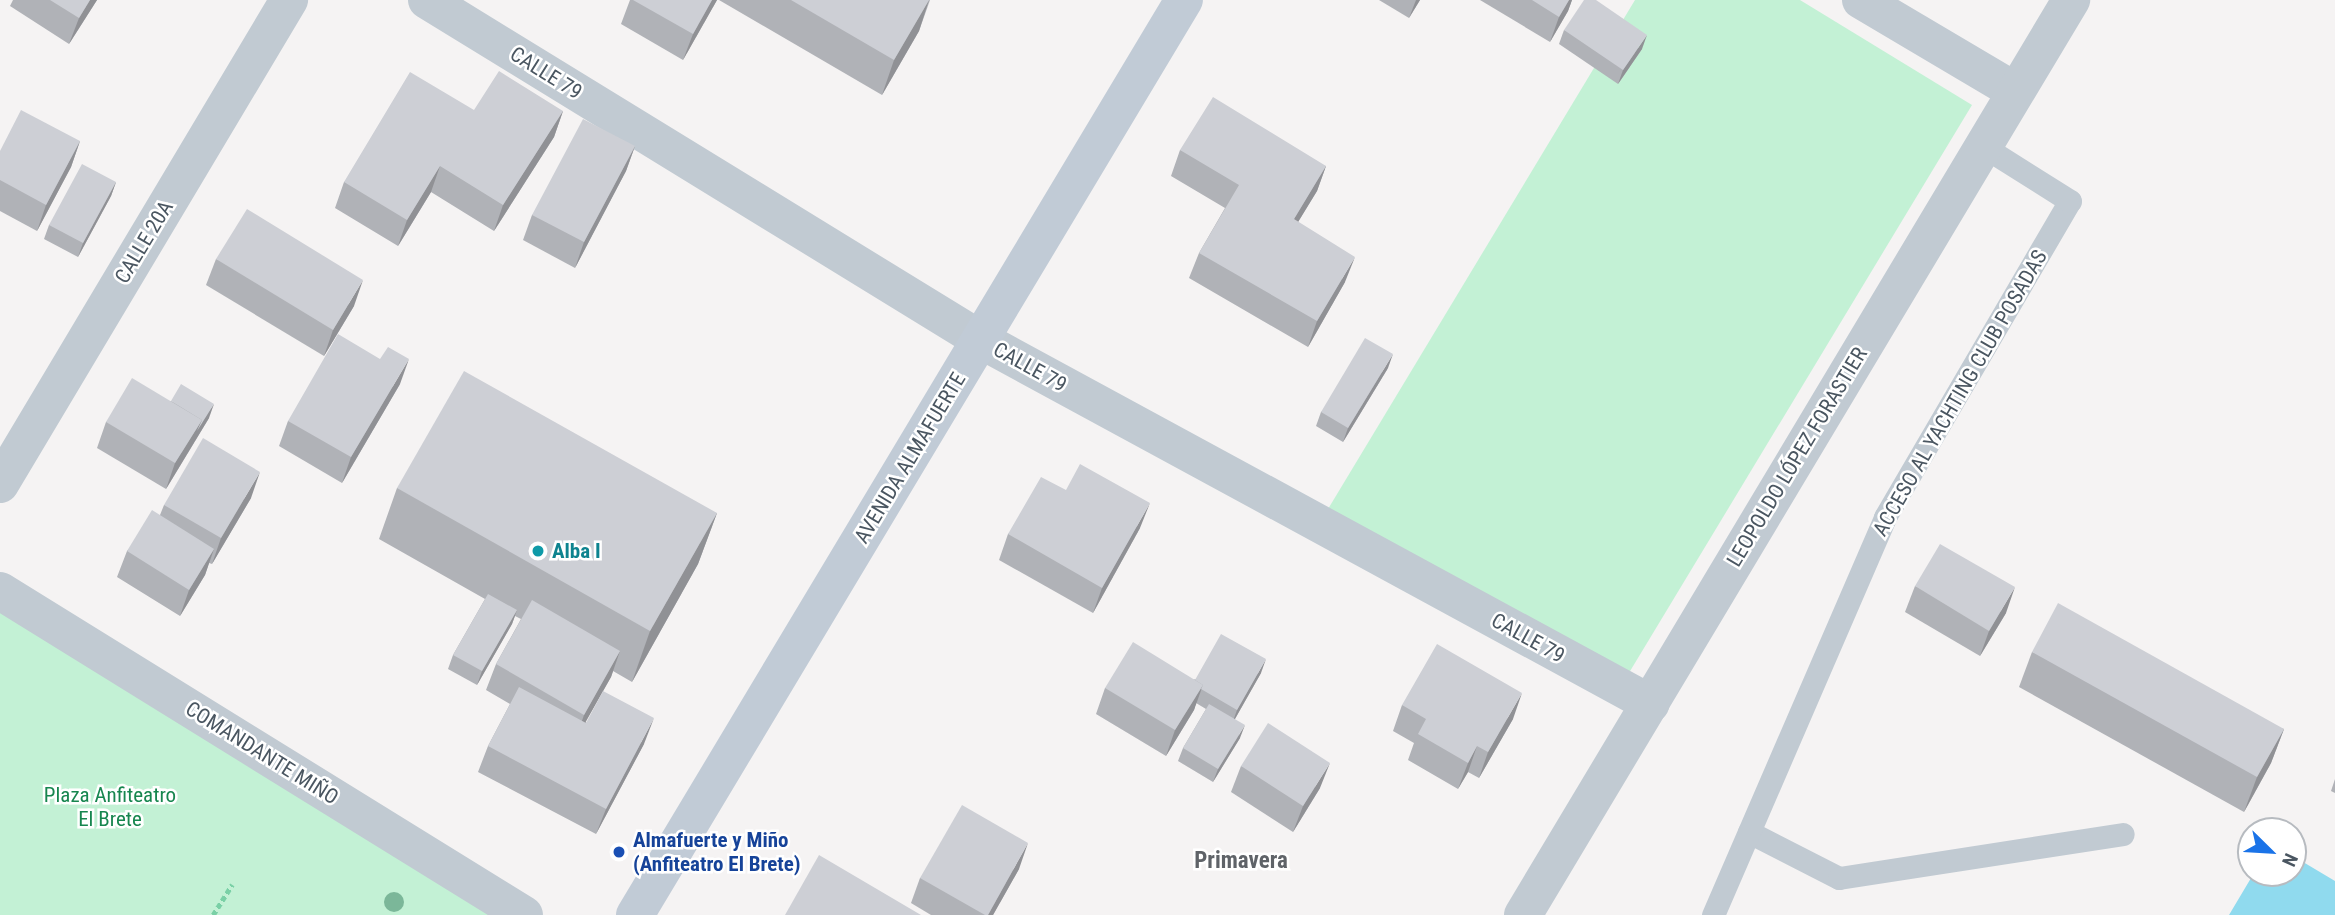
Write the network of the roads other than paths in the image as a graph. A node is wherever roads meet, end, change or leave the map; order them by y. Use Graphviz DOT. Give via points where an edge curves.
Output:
graph roads {
  1 [pos="289,0"];
  2 [pos="427,0"];
  3 [pos="1184,0"];
  4 [pos="1861,0"];
  5 [pos="2071,0"];
  6 [pos="2013,90"];
  7 [pos="1981,145"];
  8 [pos="981,340"];
  9 [pos="0,484"];
  10 [pos="0,591"];
  11 [pos="1651,704"];
  12 [pos="1749,832"];
  13 [pos="2123,834"];
  14 [pos="524,915"];
  15 [pos="635,915"];
  16 [pos="1523,915"];
  17 [pos="1713,915"];
  1 -- 9 [label="street, CALLE 20A"];
  2 -- 8 [label="street, CALLE 79"];
  3 -- 8 [label="main road, AVENIDA ALMAFUERTE"];
  4 -- 6 [label="street"];
  5 -- 6 [label="street, LEOPOLDO LÓPEZ FORASTIER"];
  6 -- 7 [label="street, LEOPOLDO LÓPEZ FORASTIER"];
  7 -- 11 [label="street, LEOPOLDO LÓPEZ FORASTIER"];
  7 -- 12 [label="lane, ACCESO AL YACHTING CLUB POSADAS" via="2070,201 1885,517"];
  8 -- 11 [label="street, CALLE 79"];
  8 -- 15 [label="main road, AVENIDA ALMAFUERTE"];
  10 -- 14 [label="street, COMANDANTE MIÑO"];
  11 -- 16 [label="street, LEOPOLDO LÓPEZ FORASTIER"];
  12 -- 13 [label="lane" via="1839,878"];
  12 -- 17 [label="lane, ACCESO AL YACHTING CLUB POSADAS"];
}
